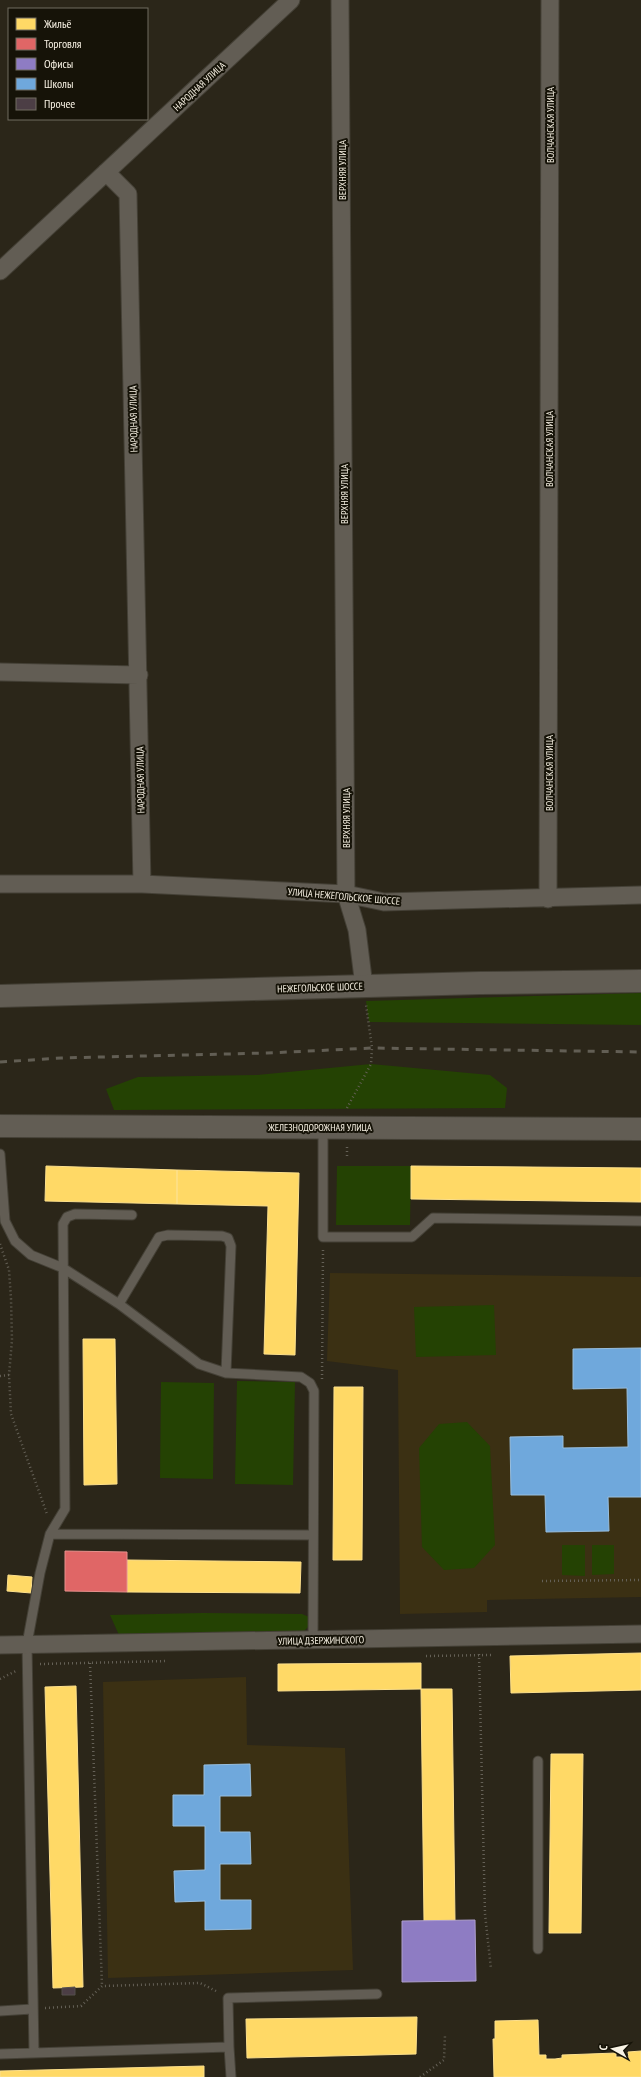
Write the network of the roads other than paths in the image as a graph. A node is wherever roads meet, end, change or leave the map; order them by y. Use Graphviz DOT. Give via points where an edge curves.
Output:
graph roads {
  1 [pos="292,0"];
  2 [pos="340,0"];
  3 [pos="550,0"];
  4 [pos="106,172"];
  5 [pos="0,271"];
  6 [pos="0,672"];
  7 [pos="139,675"];
  8 [pos="0,884"];
  9 [pos="142,884"];
  10 [pos="346,894"];
  11 [pos="641,895"];
  12 [pos="548,899"];
  13 [pos="641,981"];
  14 [pos="364,986"];
  15 [pos="0,996"];
  16 [pos="0,1126"];
  17 [pos="323,1128"];
  18 [pos="641,1129"];
  19 [pos="0,1154"];
  20 [pos="132,1215"];
  21 [pos="641,1221"];
  22 [pos="63,1268"];
  23 [pos="119,1304"];
  24 [pos="226,1373"];
  25 [pos="50,1534"];
  26 [pos="313,1535"];
  27 [pos="641,1634"];
  28 [pos="313,1640"];
  29 [pos="0,1644"];
  30 [pos="27,1644"];
  31 [pos="538,1761"];
  32 [pos="538,1949"];
  33 [pos="377,1994"];
  34 [pos="32,2009"];
  35 [pos="0,2011"];
  36 [pos="229,2048"];
  37 [pos="34,2053"];
  38 [pos="0,2054"];
  39 [pos="230,2077"];
  1 -- 4 [label="street, НАРОДНАЯ УЛИЦА"];
  2 -- 10 [label="street, ВЕРХНЯЯ УЛИЦА"];
  3 -- 12 [label="street, ВОЛЧАНСКАЯ УЛИЦА"];
  4 -- 5 [label="street, НАРОДНАЯ УЛИЦА"];
  4 -- 7 [label="street, НАРОДНАЯ УЛИЦА" via="128,194"];
  6 -- 7 [label="street"];
  7 -- 9 [label="street, НАРОДНАЯ УЛИЦА"];
  8 -- 9 [label="street, УЛИЦА НЕЖЕГОЛЬСКОЕ ШОССЕ"];
  9 -- 10 [label="street, УЛИЦА НЕЖЕГОЛЬСКОЕ ШОССЕ"];
  10 -- 12 [label="street, УЛИЦА НЕЖЕГОЛЬСКОЕ ШОССЕ" via="384,902"];
  10 -- 14 [label="street, ВЕРХНЯЯ УЛИЦА" via="357,930"];
  11 -- 12 [label="street, УЛИЦА НЕЖЕГОЛЬСКОЕ ШОССЕ"];
  13 -- 14 [label="street, НЕЖЕГОЛЬСКОЕ ШОССЕ"];
  14 -- 15 [label="street, НЕЖЕГОЛЬСКОЕ ШОССЕ"];
  16 -- 17 [label="street, ЖЕЛЕЗНОДОРОЖНАЯ УЛИЦА"];
  17 -- 18 [label="street, ЖЕЛЕЗНОДОРОЖНАЯ УЛИЦА"];
  17 -- 21 [label="lane" via="323,1237 412,1237 433,1218"];
  19 -- 22 [label="lane" via="5,1221 15,1240 31,1255"];
  20 -- 22 [label="lane" via="75,1214 67,1217 63,1224"];
  22 -- 23 [label="lane"];
  22 -- 25 [label="lane" via="65,1509"];
  23 -- 24 [label="lane" via="199,1364"];
  23 -- 24 [label="lane" via="159,1238 168,1235 228,1238 231,1246"];
  24 -- 26 [label="lane" via="301,1377 310,1382 314,1391"];
  25 -- 26 [label="lane"];
  25 -- 30 [label="lane"];
  26 -- 28 [label="lane"];
  27 -- 28 [label="street, УЛИЦА ДЗЕРЖИНСКОГО"];
  28 -- 30 [label="street, УЛИЦА ДЗЕРЖИНСКОГО"];
  29 -- 30 [label="street, УЛИЦА ДЗЕРЖИНСКОГО"];
  30 -- 34 [label="lane"];
  31 -- 32 [label="lane"];
  33 -- 36 [label="lane" via="228,1998"];
  34 -- 35 [label="lane"];
  34 -- 37 [label="lane"];
  36 -- 37 [label="lane"];
  36 -- 39 [label="lane"];
  37 -- 38 [label="lane"];
}
